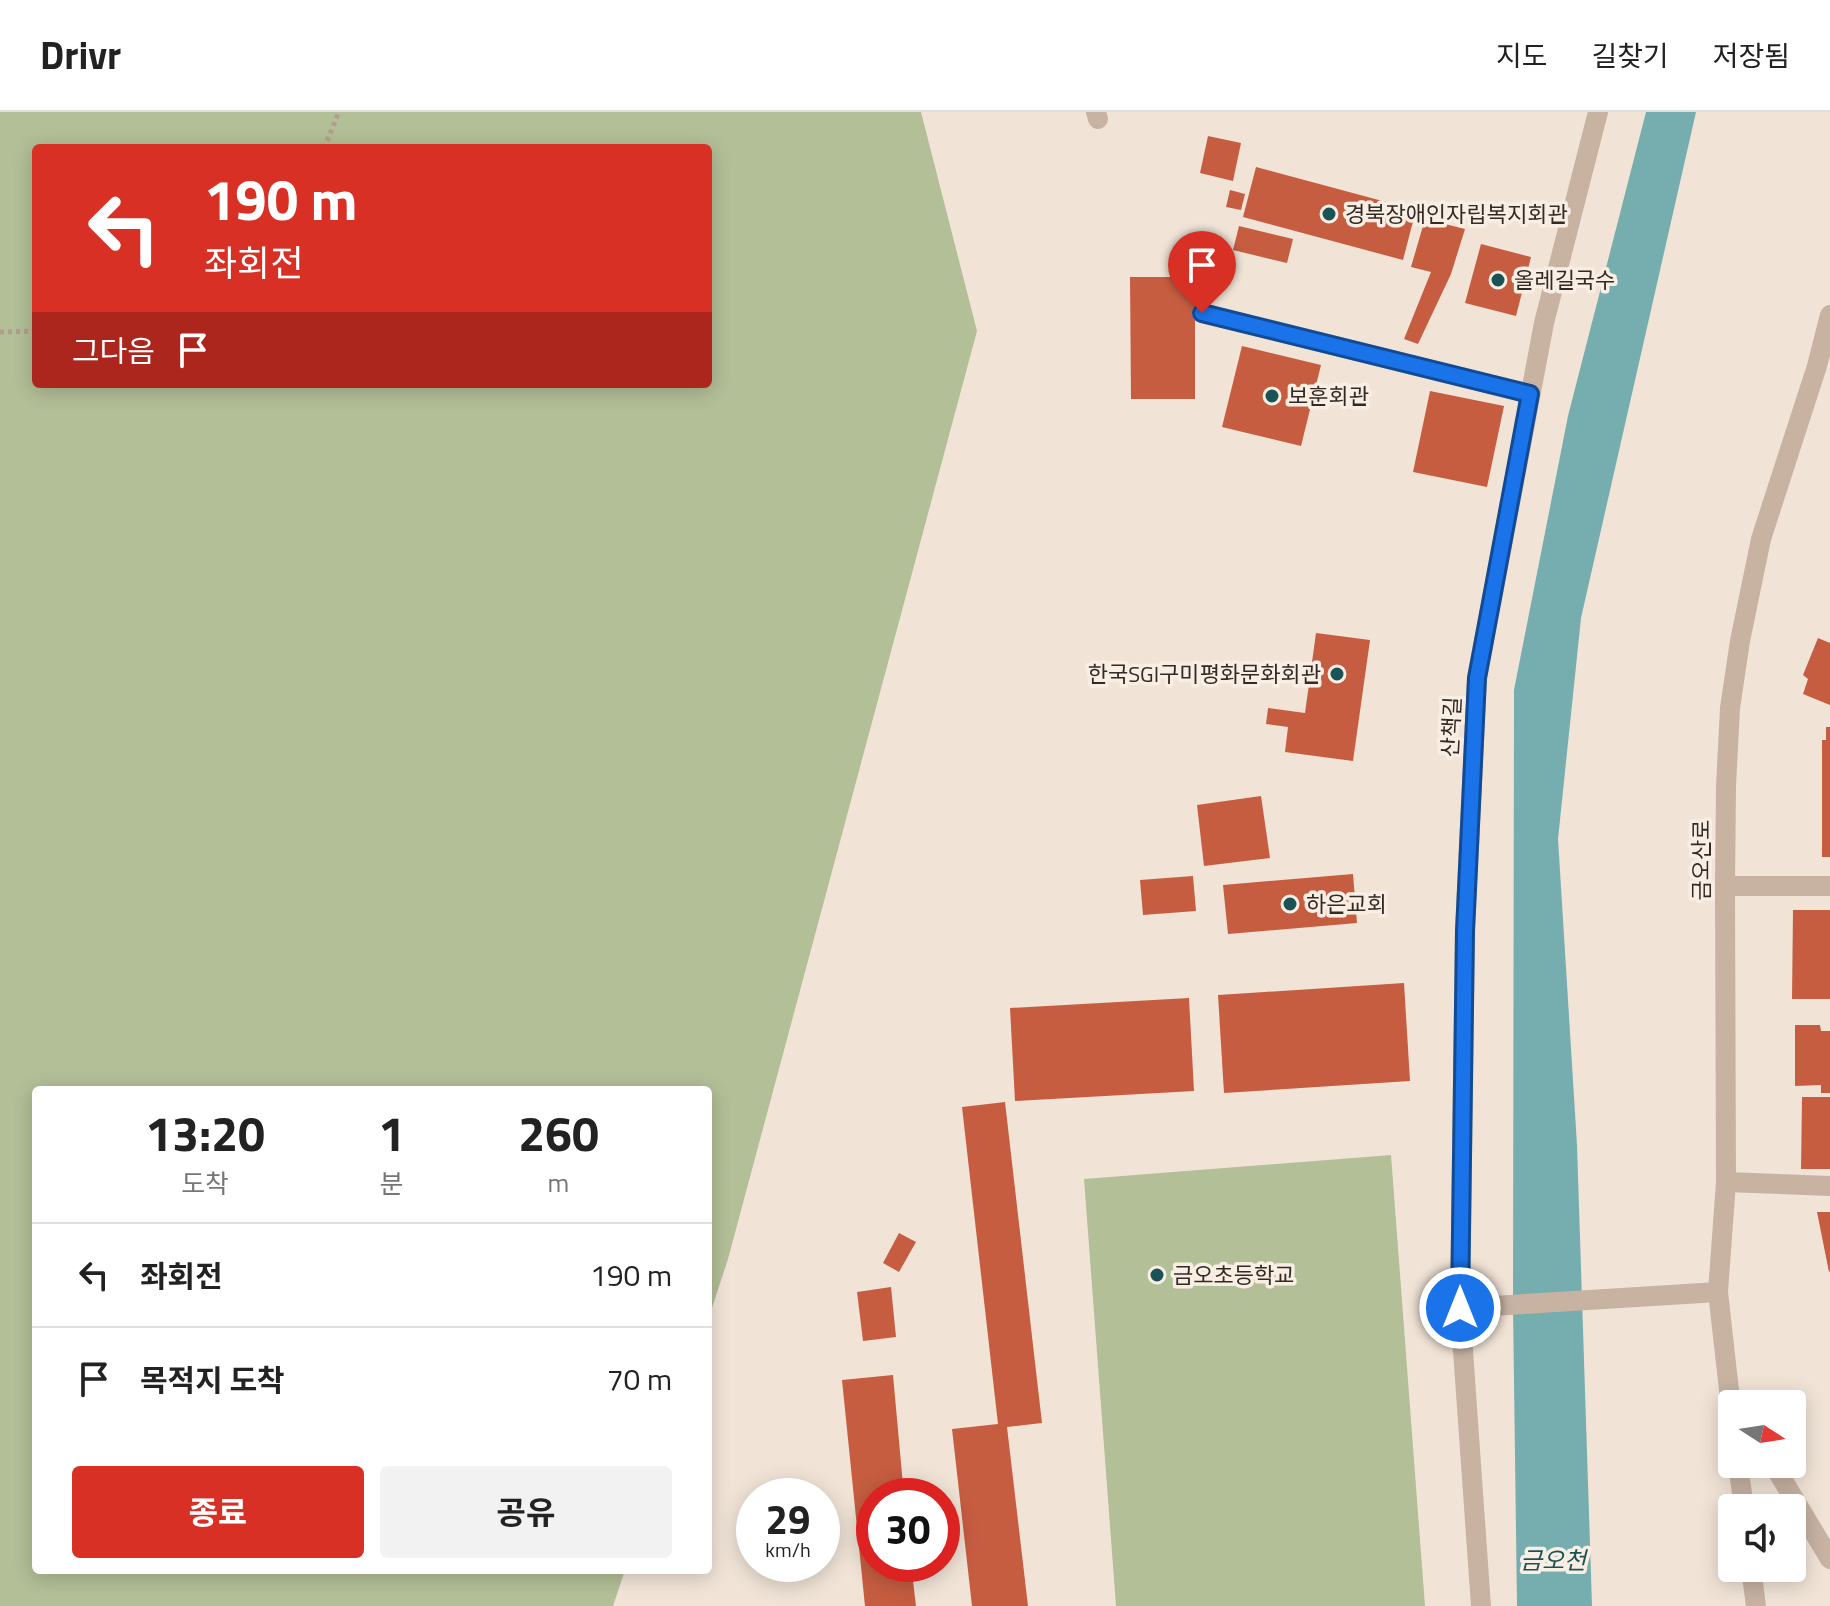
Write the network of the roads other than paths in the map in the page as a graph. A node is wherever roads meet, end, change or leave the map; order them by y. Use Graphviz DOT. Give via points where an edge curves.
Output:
graph roads {
  1 [pos="1598,112"];
  2 [pos="1202,313"];
  3 [pos="1830,315"];
  4 [pos="1530,394"];
  5 [pos="1725,886"];
  6 [pos="1830,886"];
  7 [pos="1726,1182"];
  8 [pos="1830,1186"];
  9 [pos="1718,1292"];
  10 [pos="1460,1308"];
  11 [pos="1732,1390"];
  12 [pos="1781,1478"];
  13 [pos="1830,1559"];
  14 [pos="1753,1582"];
  15 [pos="1481,1606"];
  16 [pos="1756,1606"];
  1 -- 4 [label="street, 산책길"];
  2 -- 4 [label="street"];
  3 -- 5 [label="street, 금오산로" via="1761,539 1740,641 1730,708"];
  4 -- 10 [label="street, 산책길" via="1477,678 1465,931"];
  5 -- 6 [label="street"];
  5 -- 7 [label="street, 금오산로"];
  7 -- 8 [label="street"];
  7 -- 9 [label="street, 금오산로"];
  9 -- 10 [label="street"];
  9 -- 11 [label="street, 금오산로"];
  10 -- 15 [label="street, 산책길"];
  12 -- 13 [label="street"];
  14 -- 16 [label="street"];
}
